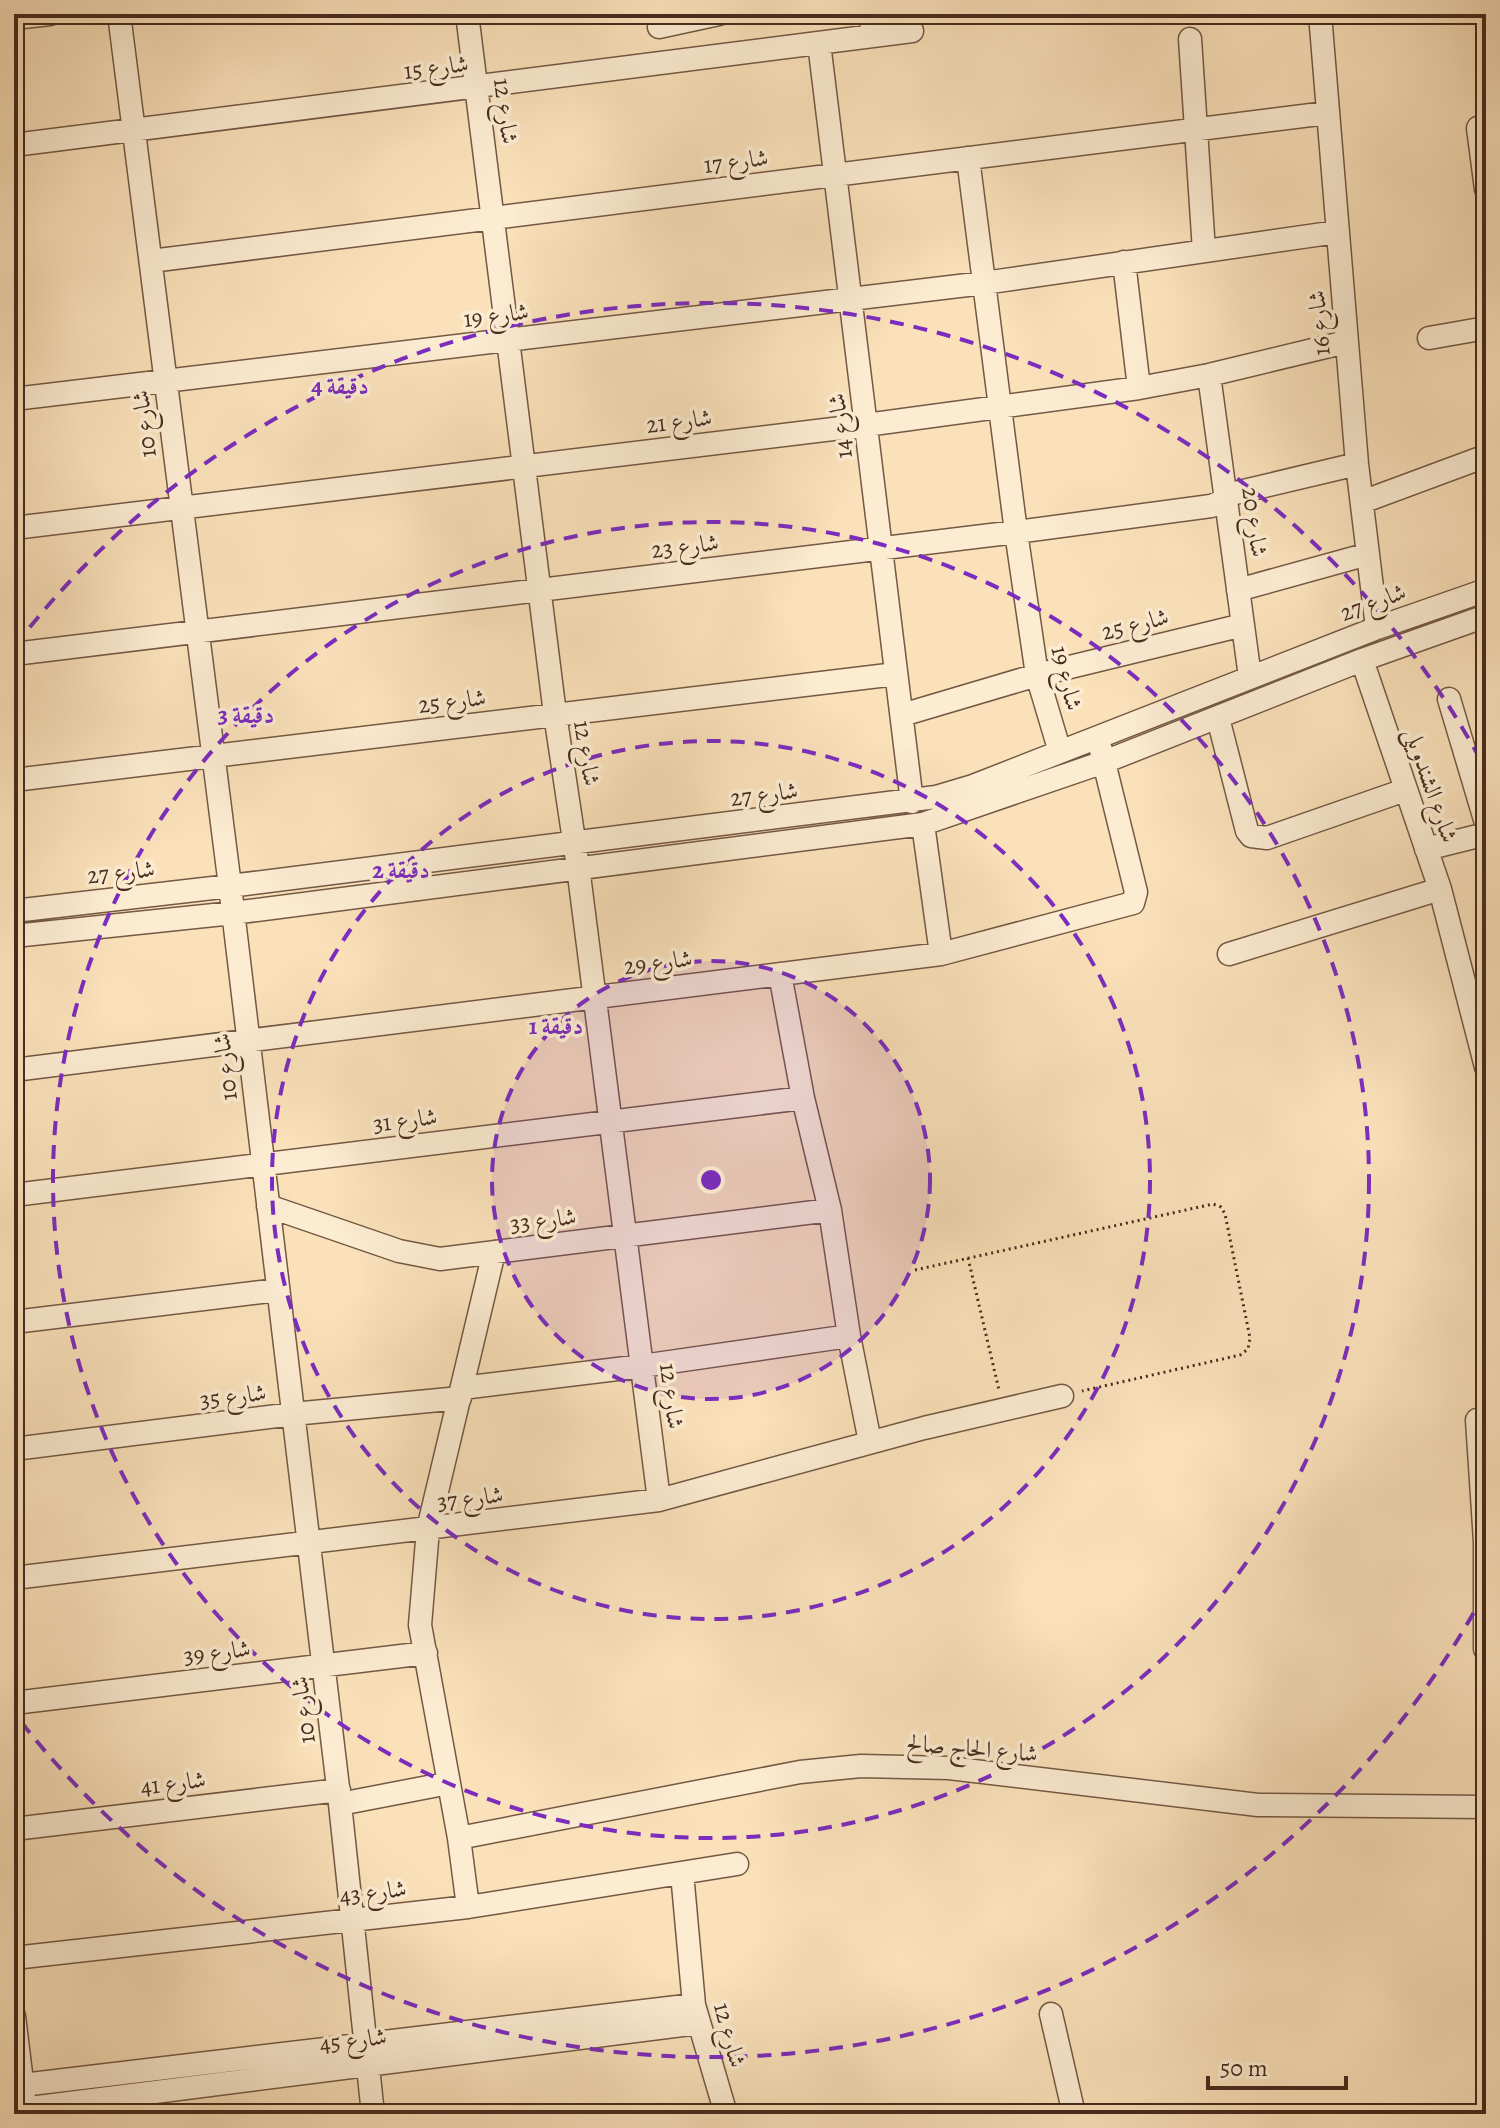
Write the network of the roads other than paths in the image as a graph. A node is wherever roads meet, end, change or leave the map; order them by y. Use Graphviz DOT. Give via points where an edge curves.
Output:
graph roads {
  1 [pos="50,14"];
  2 [pos="119,14"];
  3 [pos="467,14"];
  4 [pos="719,14"];
  5 [pos="1320,14"];
  6 [pos="14,18"];
  7 [pos="658,21"];
  8 [pos="872,25"];
  9 [pos="912,31"];
  10 [pos="1190,39"];
  11 [pos="819,43"];
  12 [pos="668,64"];
  13 [pos="477,88"];
  14 [pos="1327,113"];
  15 [pos="1478,128"];
  16 [pos="1196,129"];
  17 [pos="134,130"];
  18 [pos="14,145"];
  19 [pos="968,158"];
  20 [pos="835,175"];
  21 [pos="1486,189"];
  22 [pos="493,219"];
  23 [pos="1337,232"];
  24 [pos="1204,251"];
  25 [pos="151,261"];
  26 [pos="1124,262"];
  27 [pos="984,283"];
  28 [pos="851,299"];
  29 [pos="1486,328"];
  30 [pos="1429,338"];
  31 [pos="508,340"];
  32 [pos="1346,342"];
  33 [pos="1209,375"];
  34 [pos="165,380"];
  35 [pos="1139,388"];
  36 [pos="14,399"];
  37 [pos="999,407"];
  38 [pos="866,425"];
  39 [pos="1486,456"];
  40 [pos="1357,464"];
  41 [pos="524,465"];
  42 [pos="1226,500"];
  43 [pos="1362,502"];
  44 [pos="180,508"];
  45 [pos="14,528"];
  46 [pos="1016,532"];
  47 [pos="881,548"];
  48 [pos="1368,554"];
  49 [pos="540,589"];
  50 [pos="1238,590"];
  51 [pos="1486,590"];
  52 [pos="1486,616"];
  53 [pos="1243,625"];
  54 [pos="1377,628"];
  55 [pos="197,632"];
  56 [pos="14,654"];
  57 [pos="1362,660"];
  58 [pos="896,674"];
  59 [pos="1037,675"];
  60 [pos="1250,677"];
  61 [pos="1449,699"];
  62 [pos="555,714"];
  63 [pos="902,715"];
  64 [pos="1218,718"];
  65 [pos="1097,737"];
  66 [pos="1060,752"];
  67 [pos="213,756"];
  68 [pos="1104,762"];
  69 [pos="14,780"];
  70 [pos="1405,790"];
  71 [pos="912,802"];
  72 [pos="1486,823"];
  73 [pos="923,824"];
  74 [pos="1486,834"];
  75 [pos="575,844"];
  76 [pos="1426,849"];
  77 [pos="578,867"];
  78 [pos="230,886"];
  79 [pos="1440,889"];
  80 [pos="14,911"];
  81 [pos="233,913"];
  82 [pos="14,936"];
  83 [pos="941,954"];
  84 [pos="1229,954"];
  85 [pos="780,974"];
  86 [pos="594,996"];
  87 [pos="249,1040"];
  88 [pos="1483,1043"];
  89 [pos="1486,1067"];
  90 [pos="14,1070"];
  91 [pos="803,1098"];
  92 [pos="610,1121"];
  93 [pos="264,1164"];
  94 [pos="14,1195"];
  95 [pos="268,1206"];
  96 [pos="830,1210"];
  97 [pos="625,1236"];
  98 [pos="494,1252"];
  99 [pos="278,1290"];
  100 [pos="14,1322"];
  101 [pos="849,1336"];
  102 [pos="642,1366"];
  103 [pos="461,1393"];
  104 [pos="1062,1396"];
  105 [pos="293,1414"];
  106 [pos="1477,1420"];
  107 [pos="870,1442"];
  108 [pos="14,1449"];
  109 [pos="659,1500"];
  110 [pos="428,1529"];
  111 [pos="309,1542"];
  112 [pos="1486,1542"];
  113 [pos="14,1578"];
  114 [pos="1485,1649"];
  115 [pos="426,1653"];
  116 [pos="324,1665"];
  117 [pos="14,1703"];
  118 [pos="449,1783"];
  119 [pos="340,1797"];
  120 [pos="1486,1807"];
  121 [pos="14,1829"];
  122 [pos="459,1838"];
  123 [pos="737,1864"];
  124 [pos="682,1873"];
  125 [pos="468,1907"];
  126 [pos="353,1921"];
  127 [pos="14,1958"];
  128 [pos="696,2014"];
  129 [pos="1051,2014"];
  130 [pos="14,2016"];
  131 [pos="366,2055"];
  132 [pos="18,2086"];
  133 [pos="21,2111"];
  134 [pos="373,2114"];
  135 [pos="726,2114"];
  136 [pos="1068,2114"];
  137 [pos="1074,2114"];
  1 -- 6 [label="street"];
  2 -- 17 [label="street, شارع 10"];
  3 -- 13 [label="street, شارع 12"];
  4 -- 7 [label="street"];
  5 -- 14 [label="street, شارع 16"];
  7 -- 12 [label="street"];
  8 -- 9 [label="street, شارع 15"];
  8 -- 11 [label="street, شارع 15"];
  10 -- 16 [label="street"];
  11 -- 12 [label="street, شارع 15"];
  11 -- 20 [label="street, شارع 14"];
  12 -- 13 [label="street, شارع 15"];
  13 -- 17 [label="street, شارع 15"];
  13 -- 22 [label="street, شارع 12"];
  14 -- 16 [label="street, شارع 17"];
  14 -- 23 [label="street, شارع 16"];
  15 -- 21 [label="street"];
  16 -- 19 [label="street, شارع 17"];
  16 -- 24 [label="street"];
  17 -- 18 [label="street, شارع 15"];
  17 -- 25 [label="street, شارع 10"];
  19 -- 20 [label="street, شارع 17"];
  19 -- 27 [label="street, شارع 19"];
  20 -- 22 [label="street, شارع 17"];
  20 -- 28 [label="street, شارع 14"];
  22 -- 25 [label="street, شارع 17"];
  22 -- 31 [label="street, شارع 12"];
  23 -- 24 [label="street, شارع 19"];
  23 -- 32 [label="street, شارع 16"];
  24 -- 26 [label="street, شارع 19"];
  25 -- 34 [label="street, شارع 10"];
  26 -- 27 [label="street, شارع 19"];
  26 -- 35 [label="street"];
  27 -- 28 [label="street, شارع 19"];
  27 -- 37 [label="street, شارع 19"];
  28 -- 31 [label="street, شارع 19"];
  28 -- 38 [label="street, شارع 14"];
  29 -- 30 [label="street"];
  31 -- 34 [label="street, شارع 19"];
  31 -- 41 [label="street, شارع 12"];
  32 -- 33 [label="street, شارع 21"];
  32 -- 40 [label="street, شارع 16"];
  33 -- 35 [label="street, شارع 21"];
  33 -- 42 [label="street, شارع 20"];
  34 -- 36 [label="street, شارع 19"];
  34 -- 44 [label="street, شارع 10"];
  35 -- 37 [label="street, شارع 21"];
  37 -- 38 [label="street, شارع 21"];
  37 -- 46 [label="street, شارع 19"];
  38 -- 41 [label="street, شارع 21"];
  38 -- 47 [label="street, شارع 14"];
  39 -- 43 [label="street"];
  40 -- 42 [label="street, شارع 23" via="1231,494"];
  40 -- 43 [label="street, شارع 16"];
  41 -- 44 [label="street, شارع 21"];
  41 -- 49 [label="street, شارع 12"];
  42 -- 46 [label="street, شارع 23"];
  42 -- 50 [label="street, شارع 20"];
  43 -- 48 [label="street, شارع 16"];
  44 -- 45 [label="street, شارع 21"];
  44 -- 55 [label="street, شارع 10"];
  46 -- 47 [label="street, شارع 23"];
  46 -- 59 [label="street, شارع 19"];
  47 -- 49 [label="street, شارع 23"];
  47 -- 58 [label="street, شارع 14"];
  48 -- 50 [label="street"];
  48 -- 54 [label="street, شارع 16"];
  49 -- 55 [label="street, شارع 23"];
  49 -- 62 [label="street, شارع 12"];
  50 -- 53 [label="street, شارع 20"];
  51 -- 54 [label="street, شارع 27"];
  52 -- 57 [label="street, شارع 27"];
  53 -- 59 [label="street, شارع 25"];
  53 -- 60 [label="street, شارع 20"];
  54 -- 60 [label="street, شارع 27"];
  55 -- 56 [label="street, شارع 23"];
  55 -- 67 [label="street, شارع 10"];
  57 -- 64 [label="street, شارع 27"];
  57 -- 70 [label="street, شارع الشندويلى"];
  58 -- 62 [label="street, شارع 25"];
  58 -- 63 [label="street, شارع 14"];
  59 -- 63 [label="street, شارع 25"];
  59 -- 66 [label="street, شارع 19"];
  60 -- 65 [label="street, شارع 27"];
  61 -- 72 [label="street"];
  62 -- 67 [label="street, شارع 25"];
  62 -- 75 [label="street, شارع 12"];
  63 -- 71 [label="street, شارع 14"];
  64 -- 68 [label="street, شارع 27"];
  64 -- 70 [label="street" via="1251,836 1267,838"];
  65 -- 66 [label="street, شارع 27"];
  65 -- 68 [label="street, شارع 29"];
  66 -- 71 [label="street, شارع 27" via="973,786"];
  67 -- 69 [label="street, شارع 25"];
  67 -- 78 [label="street, شارع 10"];
  68 -- 73 [label="street, شارع 27"];
  68 -- 83 [label="street, شارع 29" via="1136,892 1133,903"];
  70 -- 76 [label="street, شارع الشندويلى"];
  71 -- 75 [label="street, شارع 27"];
  73 -- 77 [label="street, شارع 27"];
  73 -- 83 [label="street"];
  74 -- 76 [label="street"];
  75 -- 77 [label="street, شارع 12"];
  75 -- 78 [label="street, شارع 27"];
  76 -- 79 [label="street, شارع الشندويلى"];
  77 -- 81 [label="street, شارع 27"];
  77 -- 86 [label="street, شارع 12"];
  78 -- 80 [label="street, شارع 27"];
  78 -- 81 [label="street, شارع 10"];
  79 -- 84 [label="street"];
  79 -- 88 [label="street, شارع الشندويلى"];
  81 -- 82 [label="street, شارع 27"];
  81 -- 87 [label="street, شارع 10"];
  83 -- 85 [label="street, شارع 29"];
  85 -- 86 [label="street, شارع 29"];
  85 -- 91 [label="street"];
  86 -- 87 [label="street, شارع 29"];
  86 -- 92 [label="street, شارع 12"];
  87 -- 90 [label="street, شارع 29"];
  87 -- 93 [label="street, شارع 10"];
  88 -- 89 [label="street, شارع الشندويلى"];
  91 -- 92 [label="street, شارع 31"];
  91 -- 96 [label="street"];
  92 -- 93 [label="street, شارع 31"];
  92 -- 97 [label="street, شارع 12"];
  93 -- 94 [label="street, شارع 31"];
  93 -- 95 [label="street, شارع 10"];
  95 -- 98 [label="street, شارع 33" via="413,1256 440,1259"];
  95 -- 99 [label="street, شارع 10"];
  96 -- 97 [label="street, شارع 33"];
  96 -- 101 [label="street"];
  97 -- 98 [label="street, شارع 33"];
  97 -- 102 [label="street, شارع 12"];
  98 -- 103 [label="street"];
  99 -- 100 [label="street"];
  99 -- 105 [label="street, شارع 10"];
  101 -- 102 [label="street, شارع 35"];
  101 -- 107 [label="street"];
  102 -- 103 [label="street, شارع 35"];
  102 -- 109 [label="street, شارع 12"];
  103 -- 105 [label="street, شارع 35"];
  103 -- 110 [label="street"];
  104 -- 107 [label="street, شارع 37"];
  105 -- 108 [label="street, شارع 35"];
  105 -- 111 [label="street, شارع 10"];
  106 -- 112 [label="street"];
  107 -- 109 [label="street, شارع 37"];
  109 -- 110 [label="street, شارع 37"];
  110 -- 111 [label="street, شارع 37"];
  110 -- 115 [label="street" via="420,1625"];
  111 -- 113 [label="street, شارع 37"];
  111 -- 116 [label="street, شارع 10"];
  112 -- 114 [label="street"];
  115 -- 116 [label="street, شارع 39"];
  115 -- 118 [label="street"];
  116 -- 117 [label="street, شارع 39"];
  116 -- 119 [label="street, شارع 10"];
  118 -- 119 [label="street, شارع 41"];
  118 -- 122 [label="street"];
  119 -- 121 [label="street, شارع 41"];
  119 -- 126 [label="street, شارع 10"];
  120 -- 122 [label="street, شارع الحاج صالح" via="1258,1805 949,1768 861,1766 800,1772"];
  122 -- 125 [label="street"];
  123 -- 124 [label="street, شارع 43"];
  124 -- 125 [label="street, شارع 43"];
  124 -- 128 [label="street, شارع 12"];
  125 -- 126 [label="street, شارع 43"];
  126 -- 127 [label="street, شارع 43"];
  126 -- 131 [label="street, شارع 10"];
  128 -- 131 [label="street, شارع 45"];
  128 -- 135 [label="street, شارع 12"];
  129 -- 137 [label="street"];
  130 -- 132 [label="street"];
  131 -- 132 [label="street, شارع 45"];
  131 -- 133 [label="street, شارع 45"];
  131 -- 134 [label="street, شارع 10"];
  132 -- 133 [label="street"];
  136 -- 137 [label="street"];
}
